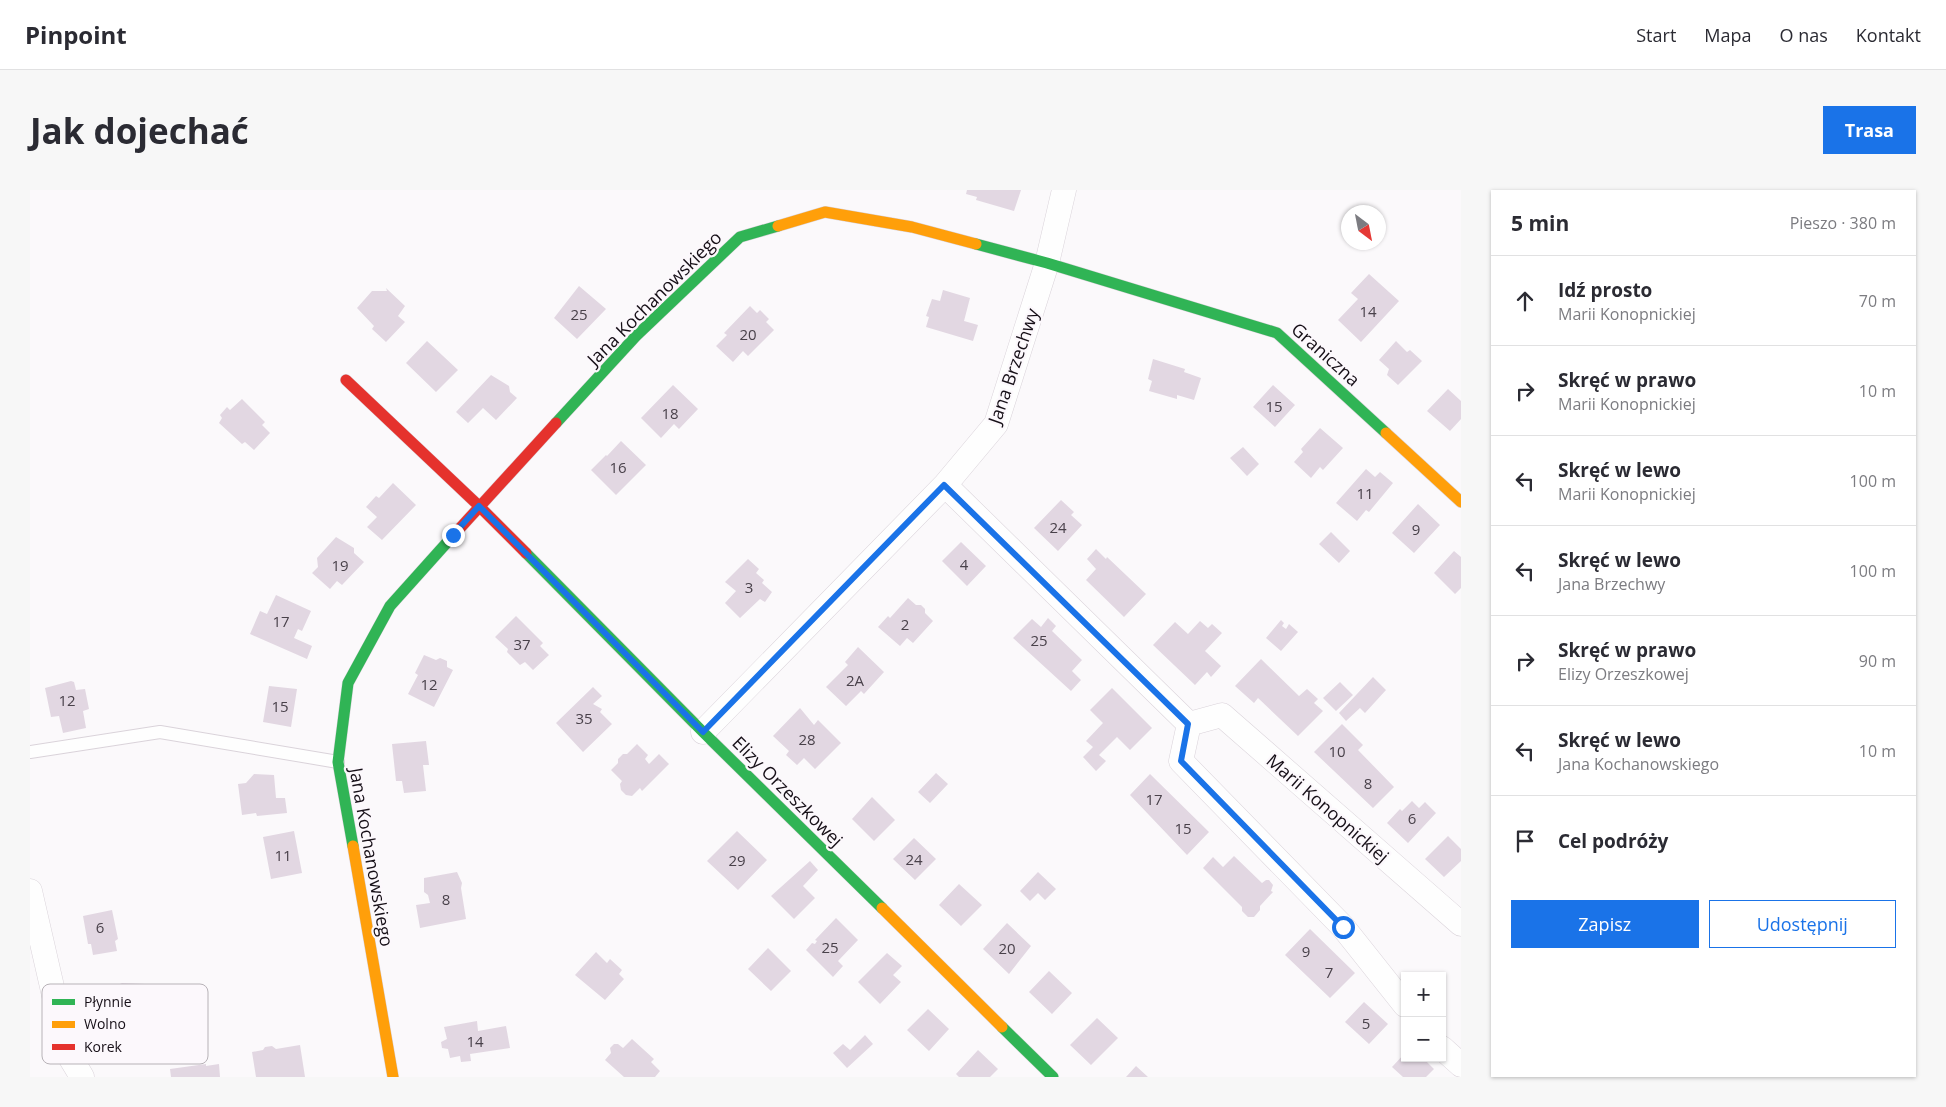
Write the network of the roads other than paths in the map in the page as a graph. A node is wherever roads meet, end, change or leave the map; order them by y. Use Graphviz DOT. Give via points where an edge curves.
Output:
graph roads {
  1 [pos="1064,190"];
  2 [pos="1047,263"];
  3 [pos="346,380"];
  4 [pos="944,485"];
  5 [pos="1461,502"];
  6 [pos="479,506"];
  7 [pos="1188,724"];
  8 [pos="703,732"];
  9 [pos="30,752"];
  10 [pos="338,762"];
  11 [pos="30,891"];
  12 [pos="1461,924"];
  13 [pos="51,984"];
  14 [pos="1401,1000"];
  15 [pos="1446,1052"];
  16 [pos="74,1064"];
  17 [pos="1461,1065"];
  18 [pos="82,1077"];
  19 [pos="393,1077"];
  20 [pos="1053,1077"];
  1 -- 2 [label="street, Jana Brzechwy"];
  2 -- 4 [label="street, Jana Brzechwy" via="996,424"];
  2 -- 5 [label="street, Graniczna" via="1277,333"];
  2 -- 6 [label="street, Jana Kochanowskiego" via="912,227 825,212 740,237 636,336"];
  3 -- 6 [label="street"];
  4 -- 7 [label="street"];
  4 -- 8 [label="street, Jana Brzechwy"];
  6 -- 8 [label="street, Elizy Orzeszkowej"];
  6 -- 10 [label="street, Jana Kochanowskiego" via="385,614 348,683"];
  7 -- 12 [label="street, Marii Konopnickiej" via="1222,715"];
  7 -- 14 [label="street" via="1181,761 1343,927"];
  8 -- 20 [label="street, Elizy Orzeszkowej"];
  9 -- 10 [label="lane" via="160,732"];
  10 -- 19 [label="street, Jana Kochanowskiego"];
  11 -- 13 [label="street"];
  15 -- 17 [label="street"];
  16 -- 18 [label="street"];
}
